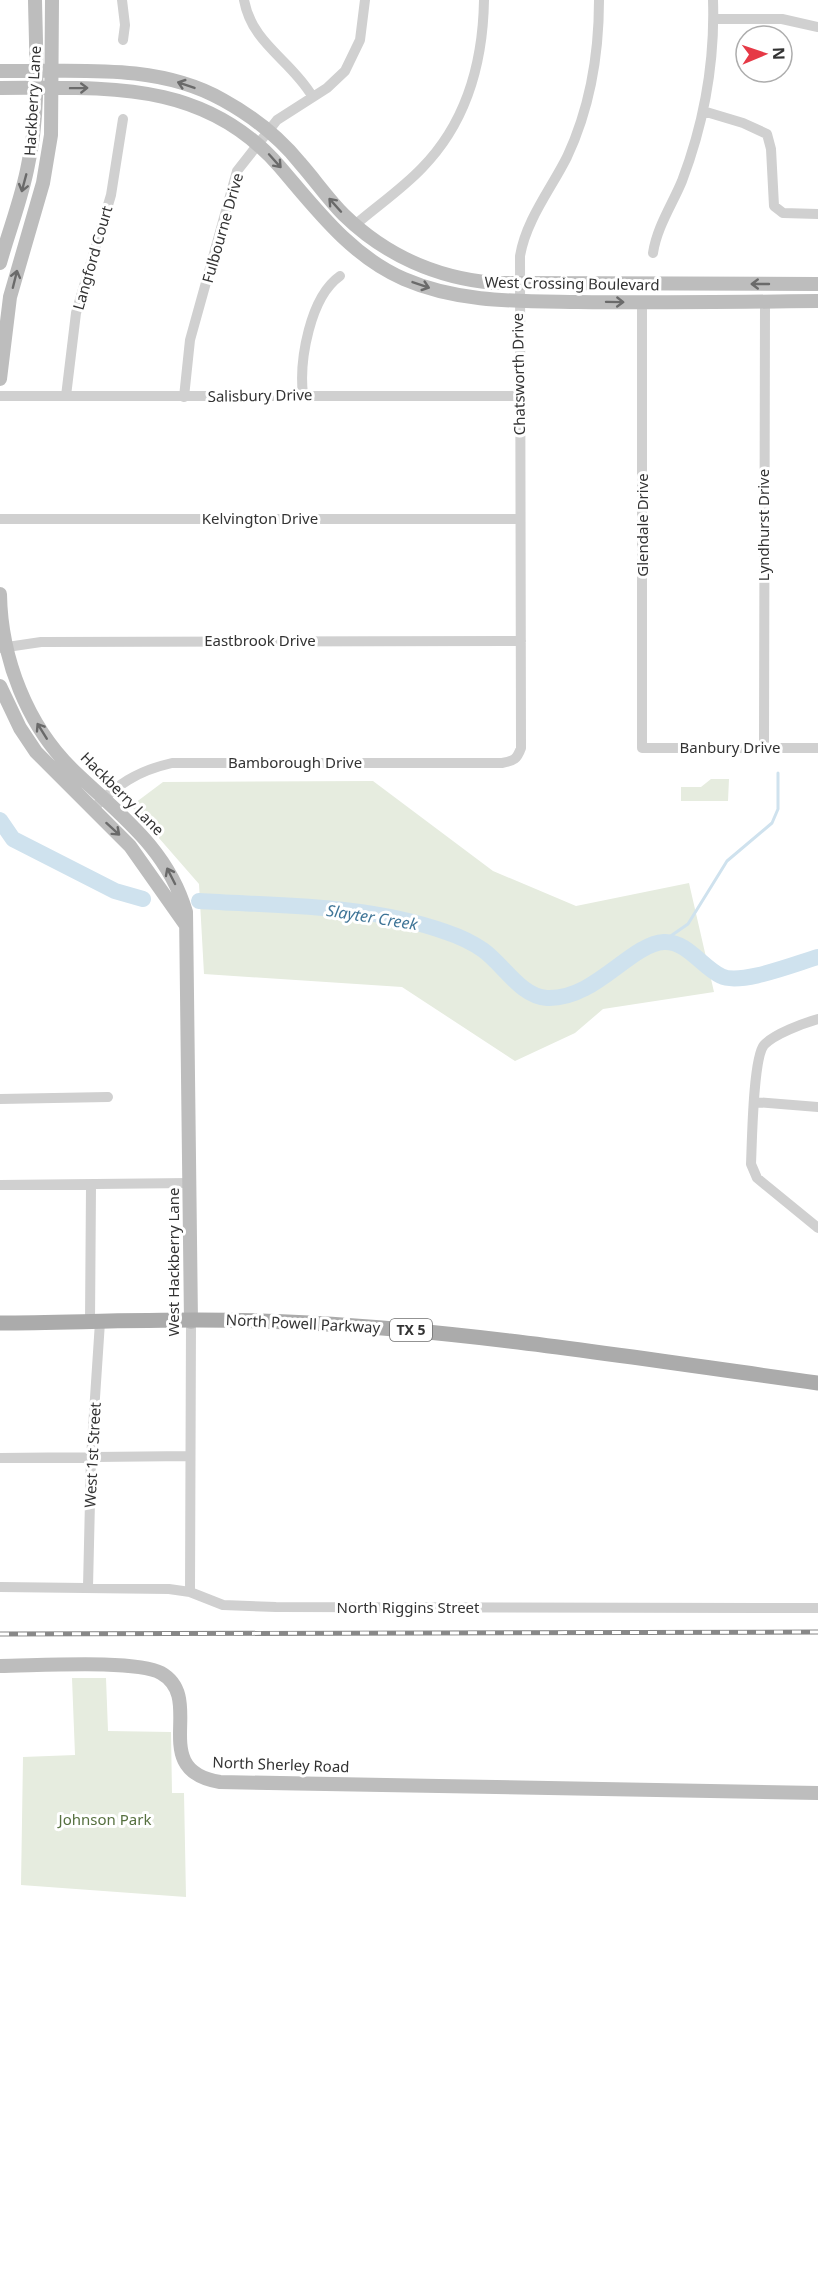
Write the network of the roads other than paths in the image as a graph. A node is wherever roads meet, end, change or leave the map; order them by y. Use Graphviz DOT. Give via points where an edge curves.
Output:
graph roads {
  1 [pos="35,0"];
  2 [pos="52,0"];
  3 [pos="122,0"];
  4 [pos="244,0"];
  5 [pos="365,0"];
  6 [pos="484,0"];
  7 [pos="599,0"];
  8 [pos="713,0"];
  9 [pos="714,19"];
  10 [pos="818,27"];
  11 [pos="123,40"];
  12 [pos="0,71"];
  13 [pos="53,71"];
  14 [pos="36,72"];
  15 [pos="0,88"];
  16 [pos="36,88"];
  17 [pos="52,88"];
  18 [pos="312,96"];
  19 [pos="703,111"];
  20 [pos="123,119"];
  21 [pos="268,130"];
  22 [pos="258,143"];
  23 [pos="818,214"];
  24 [pos="355,225"];
  25 [pos="653,253"];
  26 [pos="0,262"];
  27 [pos="340,276"];
  28 [pos="519,283"];
  29 [pos="818,284"];
  30 [pos="518,300"];
  31 [pos="765,302"];
  32 [pos="818,302"];
  33 [pos="642,303"];
  34 [pos="0,379"];
  35 [pos="303,394"];
  36 [pos="0,396"];
  37 [pos="66,396"];
  38 [pos="520,396"];
  39 [pos="184,397"];
  40 [pos="0,519"];
  41 [pos="520,519"];
  42 [pos="0,594"];
  43 [pos="521,641"];
  44 [pos="2,647"];
  45 [pos="1,690"];
  46 [pos="642,748"];
  47 [pos="764,748"];
  48 [pos="818,748"];
  49 [pos="513,762"];
  50 [pos="104,797"];
  51 [pos="92,810"];
  52 [pos="187,932"];
  53 [pos="818,1018"];
  54 [pos="108,1098"];
  55 [pos="0,1099"];
  56 [pos="755,1102"];
  57 [pos="818,1107"];
  58 [pos="190,1183"];
  59 [pos="0,1185"];
  60 [pos="92,1186"];
  61 [pos="818,1228"];
  62 [pos="95,1322"];
  63 [pos="191,1322"];
  64 [pos="0,1323"];
  65 [pos="818,1383"];
  66 [pos="190,1456"];
  67 [pos="0,1458"];
  68 [pos="91,1458"];
  69 [pos="0,1587"];
  70 [pos="88,1587"];
  71 [pos="190,1592"];
  72 [pos="818,1608"];
  73 [pos="0,1666"];
  74 [pos="818,1794"];
  1 -- 14 [label="street, Hackberry Lane"];
  2 -- 13 [label="street, Hackberry Lane"];
  3 -- 11 [label="street"];
  4 -- 18 [label="street" via="254,31 302,79"];
  5 -- 18 [label="street, Fulbourne Drive" via="360,40 345,71"];
  6 -- 24 [label="street" via="479,59 458,121 421,170"];
  7 -- 28 [label="street, Chatsworth Drive" via="596,49 585,106 567,156 525,235"];
  8 -- 9 [label="street"];
  9 -- 10 [label="street" via="782,19"];
  9 -- 19 [label="street"];
  12 -- 14 [label="street, West Crossing Boulevard"];
  13 -- 14 [label="street, West Crossing Boulevard"];
  13 -- 17 [label="street, Hackberry Lane"];
  21 -- 13 [label="street, West Crossing Boulevard, one-way" via="222,99 171,80 150,75"];
  14 -- 16 [label="street, Hackberry Lane"];
  15 -- 16 [label="street, West Crossing Boulevard"];
  16 -- 17 [label="street, West Crossing Boulevard"];
  16 -- 26 [label="street, Hackberry Lane, one-way" via="28,166"];
  17 -- 22 [label="street, West Crossing Boulevard, one-way" via="150,92 190,103 220,117"];
  34 -- 17 [label="street, Hackberry Lane, one-way" via="10,297 43,183 51,135"];
  18 -- 21 [label="street, Fulbourne Drive"];
  19 -- 23 [label="street" via="767,134 774,206 783,213"];
  19 -- 25 [label="street" via="682,180 658,231"];
  20 -- 37 [label="street, Langford Court" via="111,195 76,313"];
  21 -- 22 [label="street, Fulbourne Drive"];
  24 -- 21 [label="street, West Crossing Boulevard, one-way"];
  22 -- 30 [label="street, West Crossing Boulevard, one-way" via="343,238 369,259 403,279 431,288 466,297"];
  22 -- 39 [label="street, Fulbourne Drive" via="237,171 190,340"];
  24 -- 28 [label="street, West Crossing Boulevard" via="387,249 434,270 478,282"];
  27 -- 35 [label="street" via="328,284 320,299 304,350"];
  29 -- 28 [label="street, West Crossing Boulevard, one-way"];
  28 -- 30 [label="street, Chatsworth Drive"];
  30 -- 33 [label="street, West Crossing Boulevard, one-way"];
  30 -- 38 [label="street, Chatsworth Drive"];
  31 -- 32 [label="street, West Crossing Boulevard"];
  31 -- 33 [label="street, West Crossing Boulevard"];
  31 -- 47 [label="street, Lyndhurst Drive"];
  33 -- 46 [label="street, Glendale Drive"];
  35 -- 38 [label="street, Salisbury Drive"];
  35 -- 39 [label="street, Salisbury Drive"];
  36 -- 37 [label="street, Salisbury Drive"];
  37 -- 39 [label="street, Salisbury Drive"];
  38 -- 41 [label="street, Chatsworth Drive"];
  40 -- 41 [label="street, Kelvington Drive"];
  41 -- 43 [label="street, Chatsworth Drive"];
  42 -- 44 [label="street, Hackberry Lane"];
  43 -- 44 [label="street, Eastbrook Drive" via="41,642"];
  43 -- 49 [label="street, Chatsworth Drive" via="521,748"];
  50 -- 44 [label="street, Hackberry Lane, one-way" via="52,746"];
  45 -- 51 [label="street, Hackberry Lane" via="36,752"];
  46 -- 47 [label="street, Banbury Drive"];
  47 -- 48 [label="street, Banbury Drive"];
  49 -- 50 [label="street, Bamborough Drive" via="172,763 148,768 125,779"];
  50 -- 51 [label="street, Bamborough Drive"];
  52 -- 50 [label="street, Hackberry Lane, one-way" via="183,904 164,864 137,828"];
  51 -- 52 [label="street, Hackberry Lane, one-way" via="135,853 182,917"];
  52 -- 58 [label="street, West Hackberry Lane"];
  53 -- 56 [label="street" via="764,1045 758,1061"];
  54 -- 55 [label="street"];
  56 -- 57 [label="street"];
  56 -- 61 [label="street" via="751,1164 757,1179"];
  58 -- 60 [label="street"];
  58 -- 63 [label="street, West Hackberry Lane"];
  59 -- 60 [label="street"];
  60 -- 62 [label="street, West 1st Street"];
  62 -- 63 [label="main road, North Powell Parkway / TX 5"];
  62 -- 64 [label="main road, North Powell Parkway / TX 5"];
  62 -- 68 [label="street, West 1st Street"];
  63 -- 65 [label="main road, North Powell Parkway / TX 5" via="257,1320 461,1334"];
  63 -- 66 [label="street, West Hackberry Lane"];
  66 -- 68 [label="street"];
  66 -- 71 [label="street, West Hackberry Lane"];
  67 -- 68 [label="street"];
  68 -- 70 [label="street, West 1st Street"];
  69 -- 70 [label="street, North Riggins Street"];
  70 -- 71 [label="street, North Riggins Street"];
  71 -- 72 [label="street, North Riggins Street" via="223,1605 276,1607"];
  73 -- 74 [label="street, North Sherley Road" via="130,1666 161,1673 176,1693 185,1765 193,1774 212,1781"];
}
